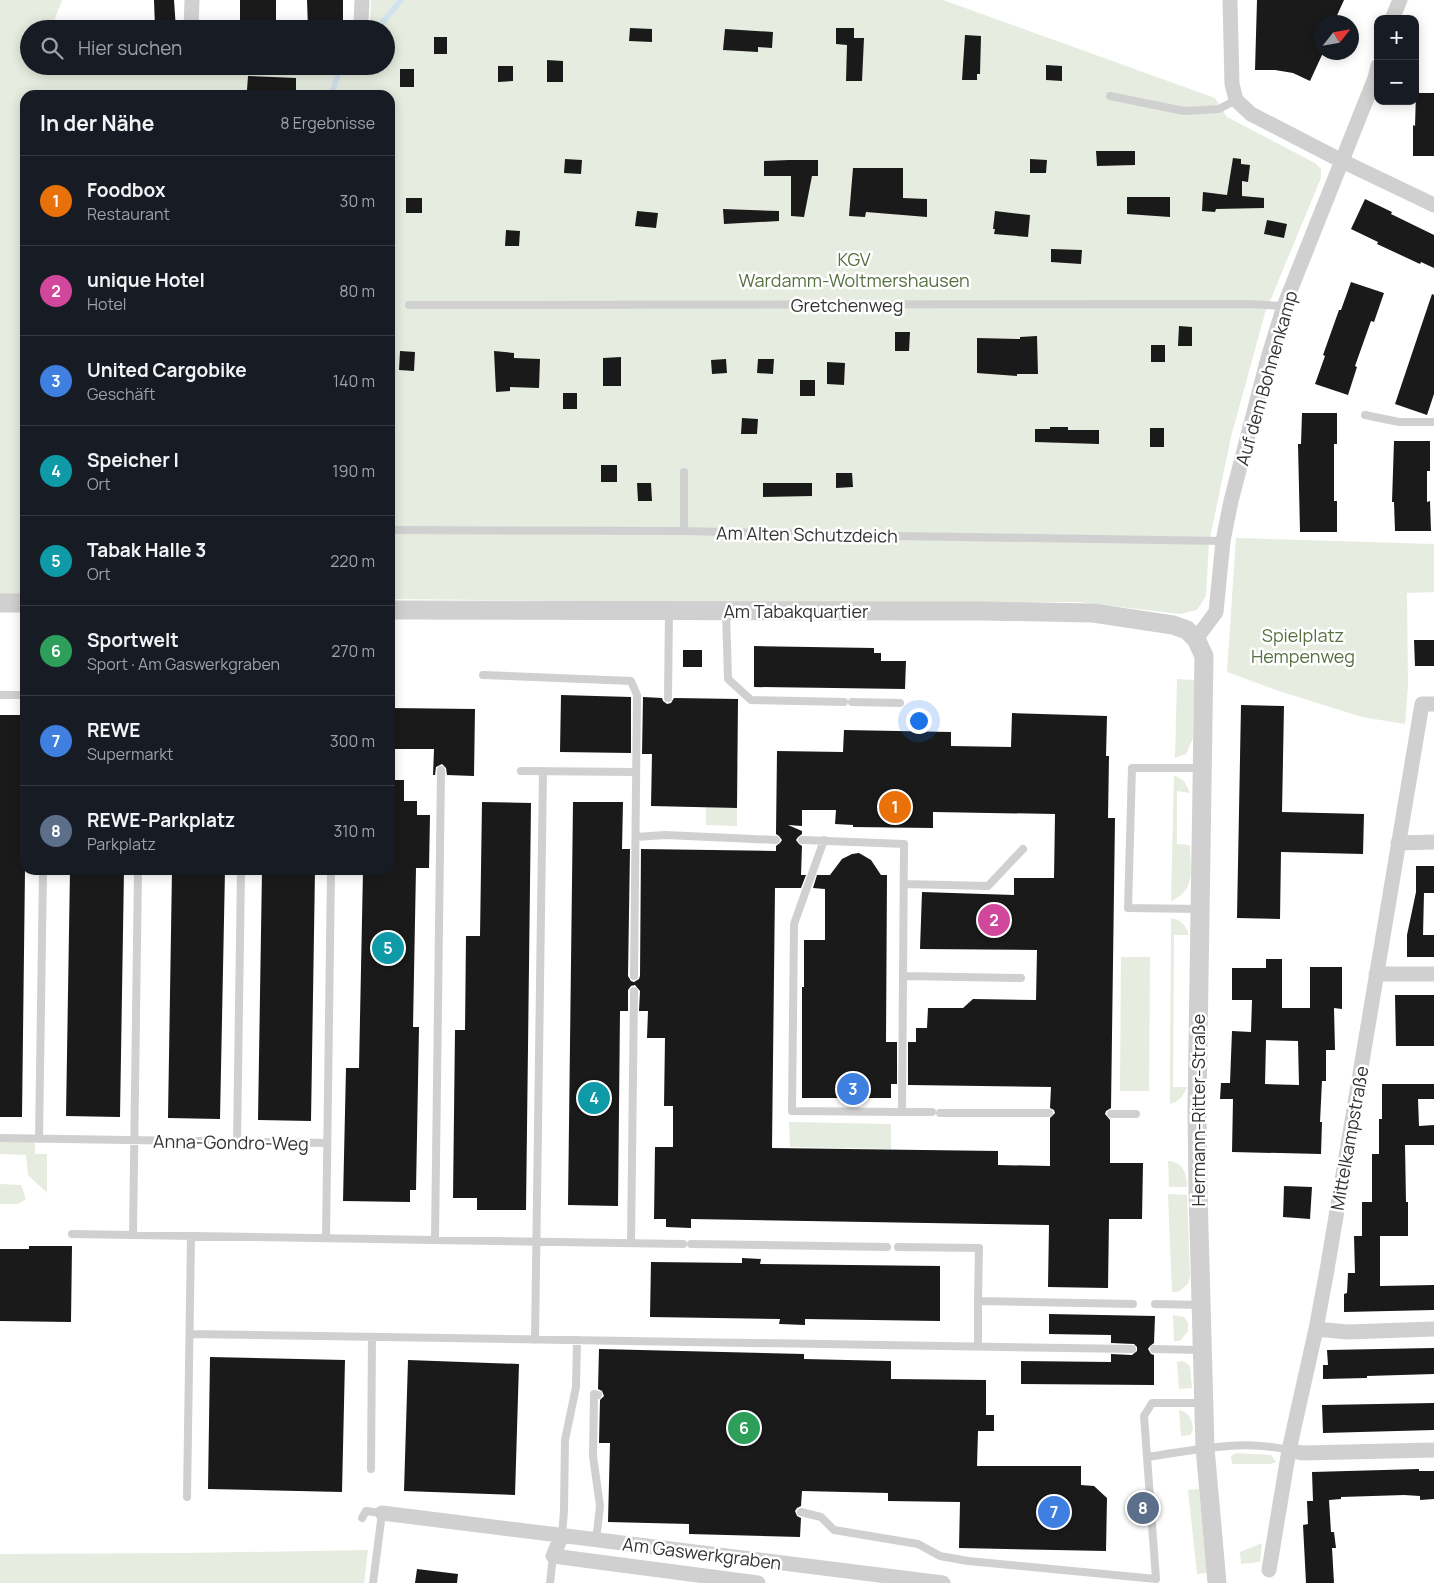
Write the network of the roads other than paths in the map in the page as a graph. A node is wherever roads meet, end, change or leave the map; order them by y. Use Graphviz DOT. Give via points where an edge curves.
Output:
graph roads {
  1 [pos="192,0"];
  2 [pos="362,0"];
  3 [pos="1230,0"];
  4 [pos="1400,0"];
  5 [pos="1394,15"];
  6 [pos="191,20"];
  7 [pos="361,20"];
  8 [pos="1374,81"];
  9 [pos="1110,96"];
  10 [pos="1236,100"];
  11 [pos="1342,161"];
  12 [pos="1434,205"];
  13 [pos="409,305"];
  14 [pos="1284,306"];
  15 [pos="1365,416"];
  16 [pos="1434,422"];
  17 [pos="684,472"];
  18 [pos="395,530"];
  19 [pos="684,531"];
  20 [pos="1223,541"];
  21 [pos="0,603"];
  22 [pos="20,603"];
  23 [pos="395,610"];
  24 [pos="669,611"];
  25 [pos="726,611"];
  26 [pos="1196,638"];
  27 [pos="483,675"];
  28 [pos="0,694"];
  29 [pos="20,695"];
  30 [pos="668,698"];
  31 [pos="900,703"];
  32 [pos="1428,704"];
  33 [pos="1203,768"];
  34 [pos="441,770"];
  35 [pos="522,771"];
  36 [pos="543,771"];
  37 [pos="636,772"];
  38 [pos="636,837"];
  39 [pos="776,840"];
  40 [pos="802,840"];
  41 [pos="824,840"];
  42 [pos="1434,842"];
  43 [pos="1398,843"];
  44 [pos="1023,849"];
  45 [pos="43,875"];
  46 [pos="138,875"];
  47 [pos="240,875"];
  48 [pos="331,875"];
  49 [pos="904,884"];
  50 [pos="1200,910"];
  51 [pos="1376,974"];
  52 [pos="1434,974"];
  53 [pos="634,976"];
  54 [pos="903,976"];
  55 [pos="1021,978"];
  56 [pos="634,992"];
  57 [pos="902,1112"];
  58 [pos="1049,1113"];
  59 [pos="1111,1114"];
  60 [pos="1136,1114"];
  61 [pos="0,1138"];
  62 [pos="40,1139"];
  63 [pos="135,1140"];
  64 [pos="237,1142"];
  65 [pos="328,1143"];
  66 [pos="72,1234"];
  67 [pos="133,1235"];
  68 [pos="191,1236"];
  69 [pos="326,1238"];
  70 [pos="435,1240"];
  71 [pos="537,1241"];
  72 [pos="631,1243"];
  73 [pos="887,1247"];
  74 [pos="898,1247"];
  75 [pos="978,1301"];
  76 [pos="1133,1304"];
  77 [pos="1155,1304"];
  78 [pos="1200,1305"];
  79 [pos="1316,1329"];
  80 [pos="1434,1329"];
  81 [pos="190,1334"];
  82 [pos="372,1337"];
  83 [pos="535,1340"];
  84 [pos="577,1340"];
  85 [pos="978,1346"];
  86 [pos="1132,1349"];
  87 [pos="1154,1349"];
  88 [pos="1202,1350"];
  89 [pos="598,1394"];
  90 [pos="1204,1403"];
  91 [pos="1205,1448"];
  92 [pos="1289,1450"];
  93 [pos="1434,1450"];
  94 [pos="1148,1457"];
  95 [pos="371,1469"];
  96 [pos="187,1497"];
  97 [pos="801,1512"];
  98 [pos="382,1513"];
  99 [pos="362,1518"];
  100 [pos="562,1536"];
  101 [pos="596,1540"];
  102 [pos="553,1556"];
  103 [pos="1269,1570"];
  104 [pos="841,1577"];
  105 [pos="373,1583"];
  106 [pos="550,1583"];
  107 [pos="758,1583"];
  108 [pos="942,1583"];
  109 [pos="1216,1583"];
  1 -- 6 [label="street"];
  2 -- 7 [label="street"];
  3 -- 10 [label="street" via="1232,84"];
  4 -- 5 [label="street"];
  8 -- 11 [label="street, Auf dem Bohnenkamp"];
  9 -- 10 [label="lane" via="1184,111 1219,108"];
  10 -- 11 [label="street" via="1251,114"];
  11 -- 12 [label="street"];
  11 -- 14 [label="street, Auf dem Bohnenkamp"];
  13 -- 14 [label="lane, Gretchenweg"];
  14 -- 20 [label="street, Auf dem Bohnenkamp" via="1251,419"];
  15 -- 16 [label="lane" via="1399,422"];
  17 -- 19 [label="lane"];
  18 -- 19 [label="lane, Am Alten Schutzdeich"];
  19 -- 20 [label="lane, Am Alten Schutzdeich"];
  20 -- 26 [label="street, Auf dem Bohnenkamp" via="1216,612"];
  21 -- 22 [label="street"];
  23 -- 24 [label="street, Am Tabakquartier"];
  24 -- 25 [label="street, Am Tabakquartier"];
  24 -- 30 [label="lane"];
  25 -- 26 [label="street, Am Tabakquartier" via="1093,613 1173,625 1187,630"];
  25 -- 31 [label="lane" via="728,679 751,700"];
  26 -- 33 [label="street, Hermann-Ritter-Straße" via="1204,656"];
  27 -- 37 [label="lane" via="632,681 638,695"];
  28 -- 29 [label="lane"];
  32 -- 43 [label="street, Mittelkampstraße"];
  33 -- 50 [label="street, Hermann-Ritter-Straße"];
  33 -- 50 [label="lane" via="1132,768 1128,908"];
  34 -- 70 [label="lane"];
  35 -- 36 [label="lane"];
  36 -- 37 [label="lane"];
  36 -- 71 [label="lane"];
  37 -- 38 [label="lane"];
  38 -- 39 [label="lane" via="665,835"];
  38 -- 53 [label="lane"];
  40 -- 41 [label="lane"];
  41 -- 49 [label="lane" via="904,844"];
  41 -- 57 [label="lane" via="794,924 792,1111"];
  42 -- 43 [label="street"];
  43 -- 51 [label="street, Mittelkampstraße"];
  44 -- 49 [label="lane" via="988,886"];
  45 -- 62 [label="lane"];
  46 -- 63 [label="lane"];
  47 -- 64 [label="lane"];
  48 -- 65 [label="lane"];
  49 -- 54 [label="lane"];
  50 -- 78 [label="street, Hermann-Ritter-Straße" via="1197,1109"];
  51 -- 52 [label="street"];
  51 -- 79 [label="street, Mittelkampstraße"];
  54 -- 55 [label="lane"];
  54 -- 57 [label="lane"];
  56 -- 72 [label="lane"];
  57 -- 58 [label="lane"];
  59 -- 60 [label="lane"];
  61 -- 62 [label="lane, Anna-Gondro-Weg"];
  62 -- 63 [label="lane, Anna-Gondro-Weg"];
  63 -- 64 [label="lane, Anna-Gondro-Weg"];
  63 -- 67 [label="lane"];
  64 -- 65 [label="lane, Anna-Gondro-Weg"];
  65 -- 69 [label="lane"];
  66 -- 67 [label="lane"];
  67 -- 68 [label="lane"];
  68 -- 69 [label="lane"];
  68 -- 81 [label="lane"];
  69 -- 70 [label="lane"];
  70 -- 71 [label="lane"];
  71 -- 72 [label="lane"];
  71 -- 83 [label="lane"];
  72 -- 73 [label="lane"];
  74 -- 75 [label="lane" via="979,1248"];
  75 -- 76 [label="lane"];
  75 -- 85 [label="lane"];
  77 -- 78 [label="lane"];
  78 -- 88 [label="street, Hermann-Ritter-Straße"];
  79 -- 80 [label="street" via="1347,1332"];
  79 -- 92 [label="street, Mittelkampstraße"];
  81 -- 82 [label="lane"];
  81 -- 96 [label="lane"];
  82 -- 83 [label="lane"];
  82 -- 95 [label="lane"];
  83 -- 84 [label="lane"];
  84 -- 85 [label="lane"];
  84 -- 100 [label="lane" via="576,1387 565,1440"];
  85 -- 86 [label="lane"];
  87 -- 88 [label="lane"];
  88 -- 90 [label="street, Hermann-Ritter-Straße"];
  89 -- 101 [label="lane" via="594,1394 593,1456 600,1506"];
  90 -- 91 [label="street, Hermann-Ritter-Straße"];
  90 -- 94 [label="lane" via="1152,1404 1144,1416"];
  91 -- 92 [label="lane" via="1272,1446"];
  91 -- 94 [label="lane"];
  91 -- 109 [label="street, Hermann-Ritter-Straße"];
  92 -- 93 [label="street" via="1302,1453"];
  92 -- 103 [label="street, Mittelkampstraße"];
  94 -- 97 [label="lane" via="1156,1579 940,1556 918,1544 834,1530 821,1517"];
  98 -- 99 [label="lane" via="366,1511"];
  98 -- 100 [label="street, Am Gaswerkgraben"];
  98 -- 105 [label="lane"];
  100 -- 101 [label="street, Am Gaswerkgraben"];
  100 -- 102 [label="street"];
  101 -- 104 [label="street, Am Gaswerkgraben"];
  102 -- 106 [label="lane"];
  102 -- 107 [label="street, Am Gaswerkgraben"];
  104 -- 108 [label="street, Am Gaswerkgraben"];
}
